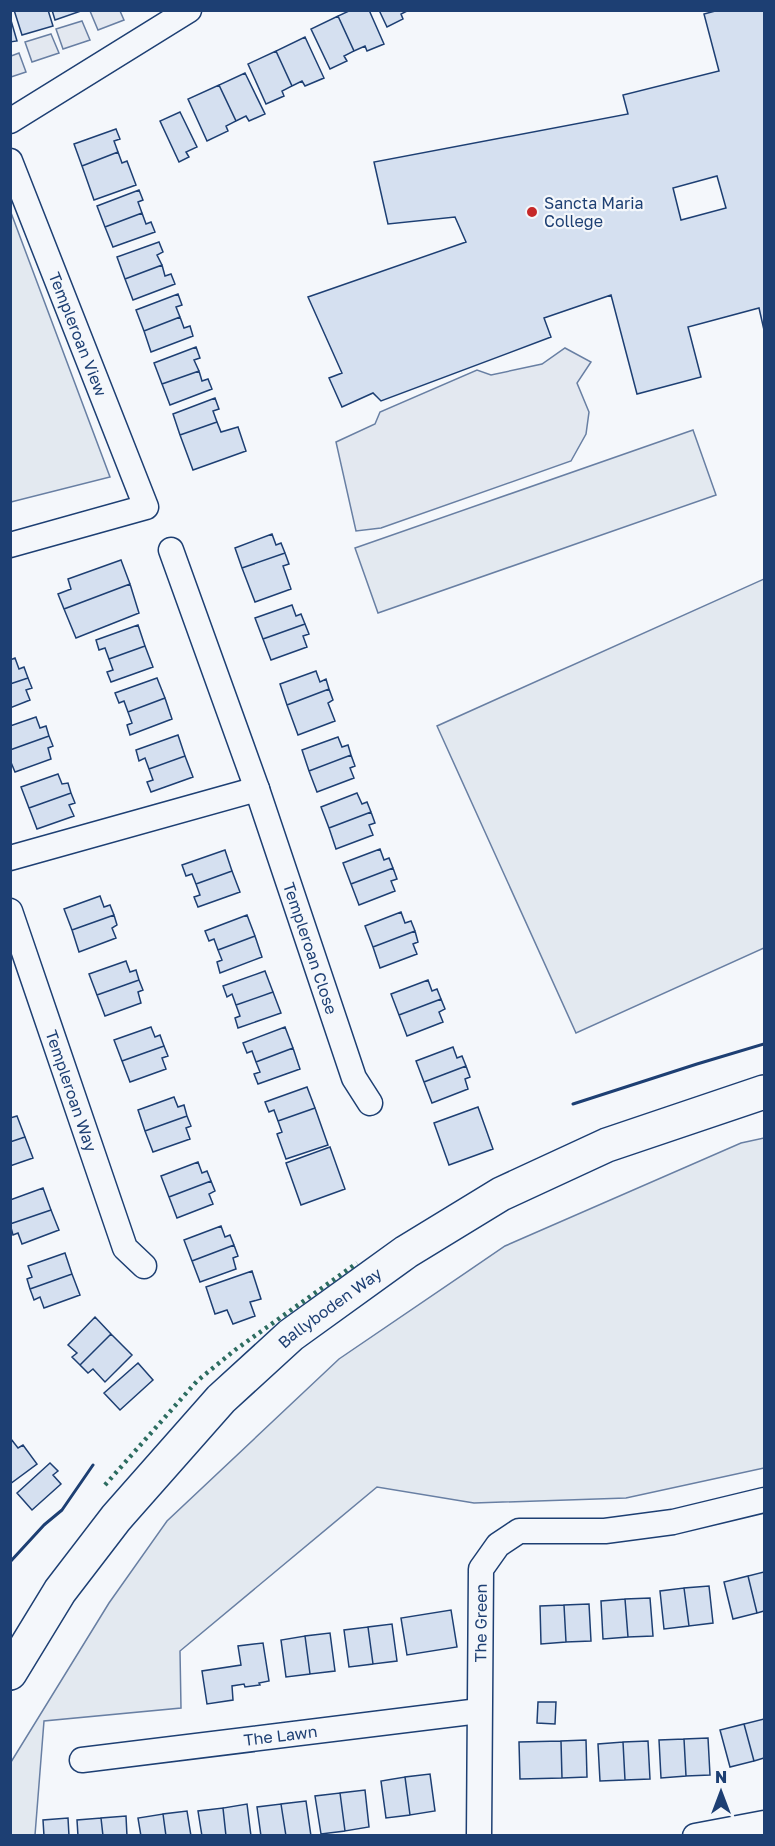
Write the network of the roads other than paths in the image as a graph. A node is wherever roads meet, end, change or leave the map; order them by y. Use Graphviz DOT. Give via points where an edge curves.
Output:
graph roads {
  1 [pos="189,10"];
  2 [pos="10,121"];
  3 [pos="10,161"];
  4 [pos="10,545"];
  5 [pos="171,550"];
  6 [pos="257,789"];
  7 [pos="10,858"];
  8 [pos="10,911"];
  9 [pos="765,1092"];
  10 [pos="370,1103"];
  11 [pos="144,1266"];
  12 [pos="765,1500"];
  13 [pos="10,1673"];
  14 [pos="479,1711"];
  15 [pos="82,1760"];
  16 [pos="765,1823"];
  17 [pos="482,1835"];
  18 [pos="695,1836"];
  1 -- 2 [label="street"];
  3 -- 4 [label="street, Templeroan View" via="146,507"];
  5 -- 6 [label="street, Templeroan Close"];
  6 -- 7 [label="street"];
  6 -- 10 [label="street, Templeroan Close" via="354,1078"];
  8 -- 11 [label="street, Templeroan Way" via="125,1248"];
  9 -- 13 [label="main road, Ballyboden Way" via="607,1145 501,1194 406,1252 291,1335 221,1399 116,1518 60,1591"];
  12 -- 14 [label="street, The Green" via="673,1522 605,1531 519,1531 498,1545 481,1569"];
  14 -- 15 [label="street, The Lawn"];
  14 -- 17 [label="street, The Green"];
  16 -- 18 [label="street"];
}
